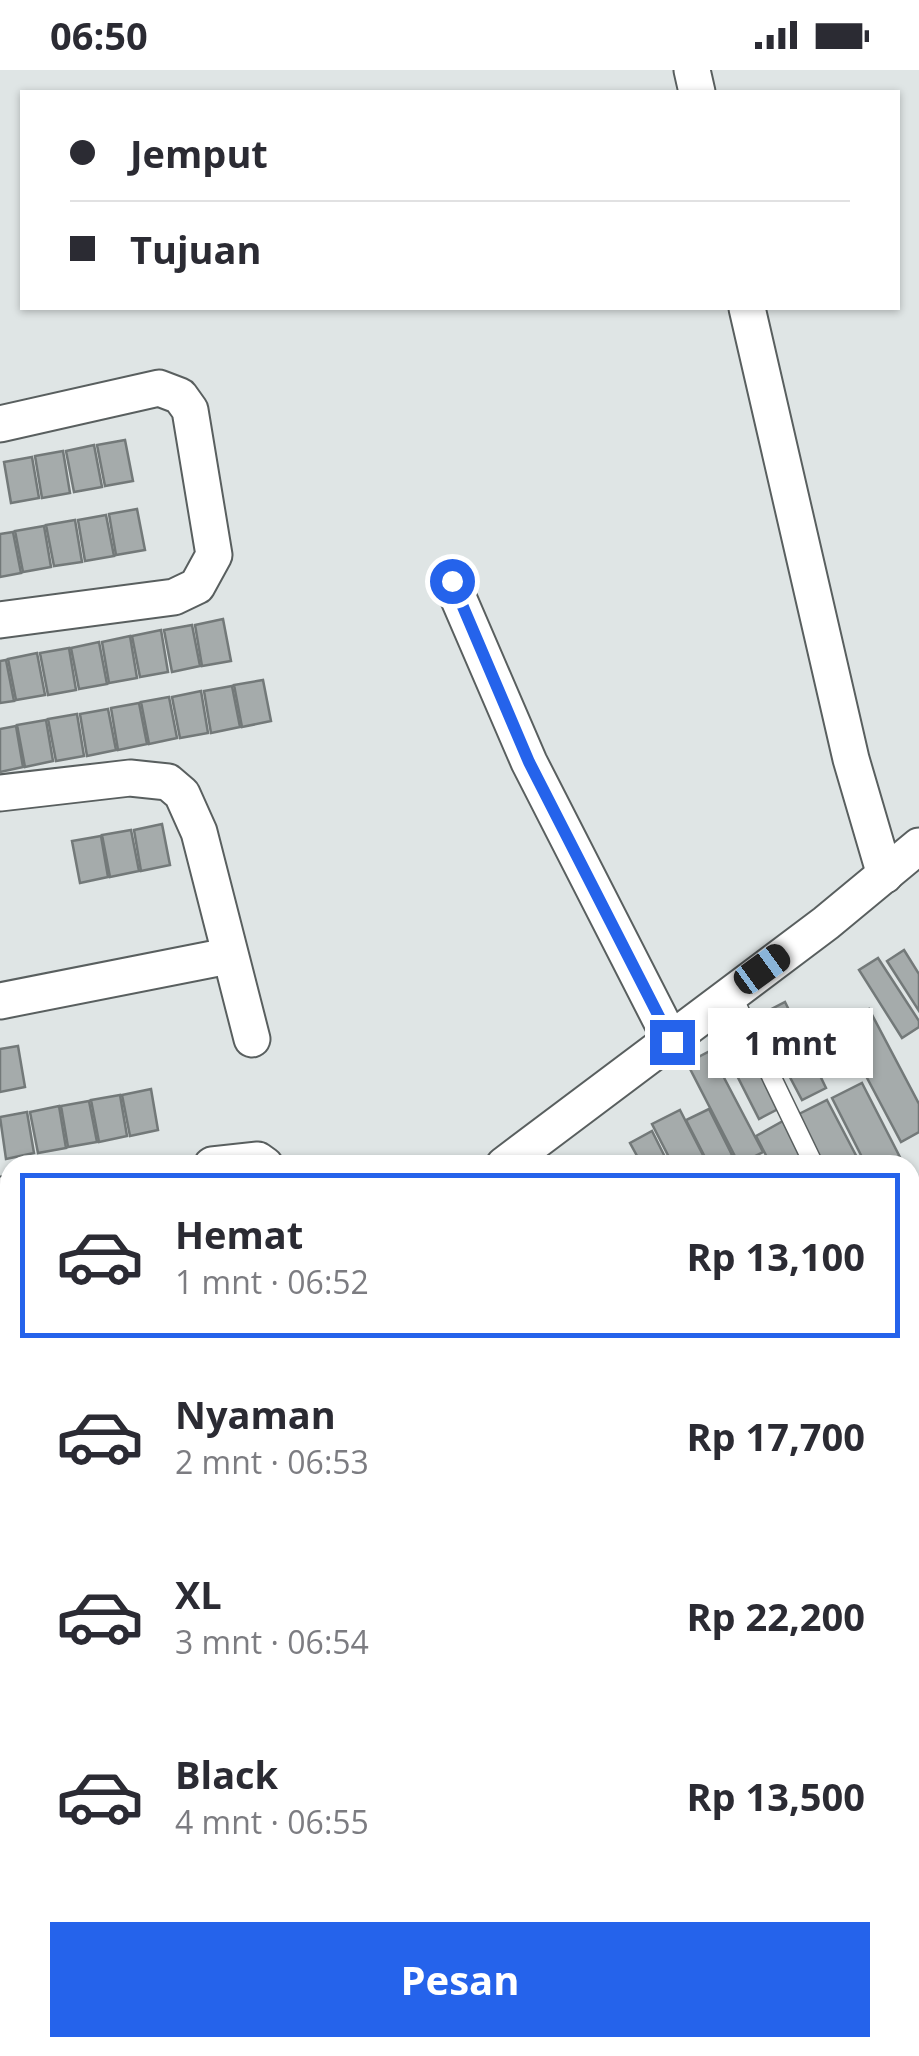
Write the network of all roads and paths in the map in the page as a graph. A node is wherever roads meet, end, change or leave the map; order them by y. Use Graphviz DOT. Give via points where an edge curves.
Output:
graph roads {
  1 [pos="747,310"];
  2 [pos="0,424"];
  3 [pos="452,581"];
  4 [pos="0,620"];
  5 [pos="0,794"];
  6 [pos="919,846"];
  7 [pos="885,875"];
  8 [pos="228,956"];
  9 [pos="731,992"];
  10 [pos="0,1001"];
  11 [pos="252,1039"];
  12 [pos="672,1042"];
  13 [pos="518,1155"];
  14 [pos="809,1155"];
  1 -- 7 [label="street" via="851,759"];
  2 -- 4 [label="street" via="159,388 180,396 190,410 214,555 197,586 174,597"];
  3 -- 12 [label="street" via="529,762"];
  5 -- 8 [label="street" via="130,778 168,782 182,794 199,832"];
  6 -- 7 [label="street"];
  7 -- 9 [label="street"];
  8 -- 10 [label="street"];
  8 -- 11 [label="street"];
  9 -- 12 [label="street"];
  9 -- 14 [label="lane"];
  12 -- 13 [label="street"];
}
